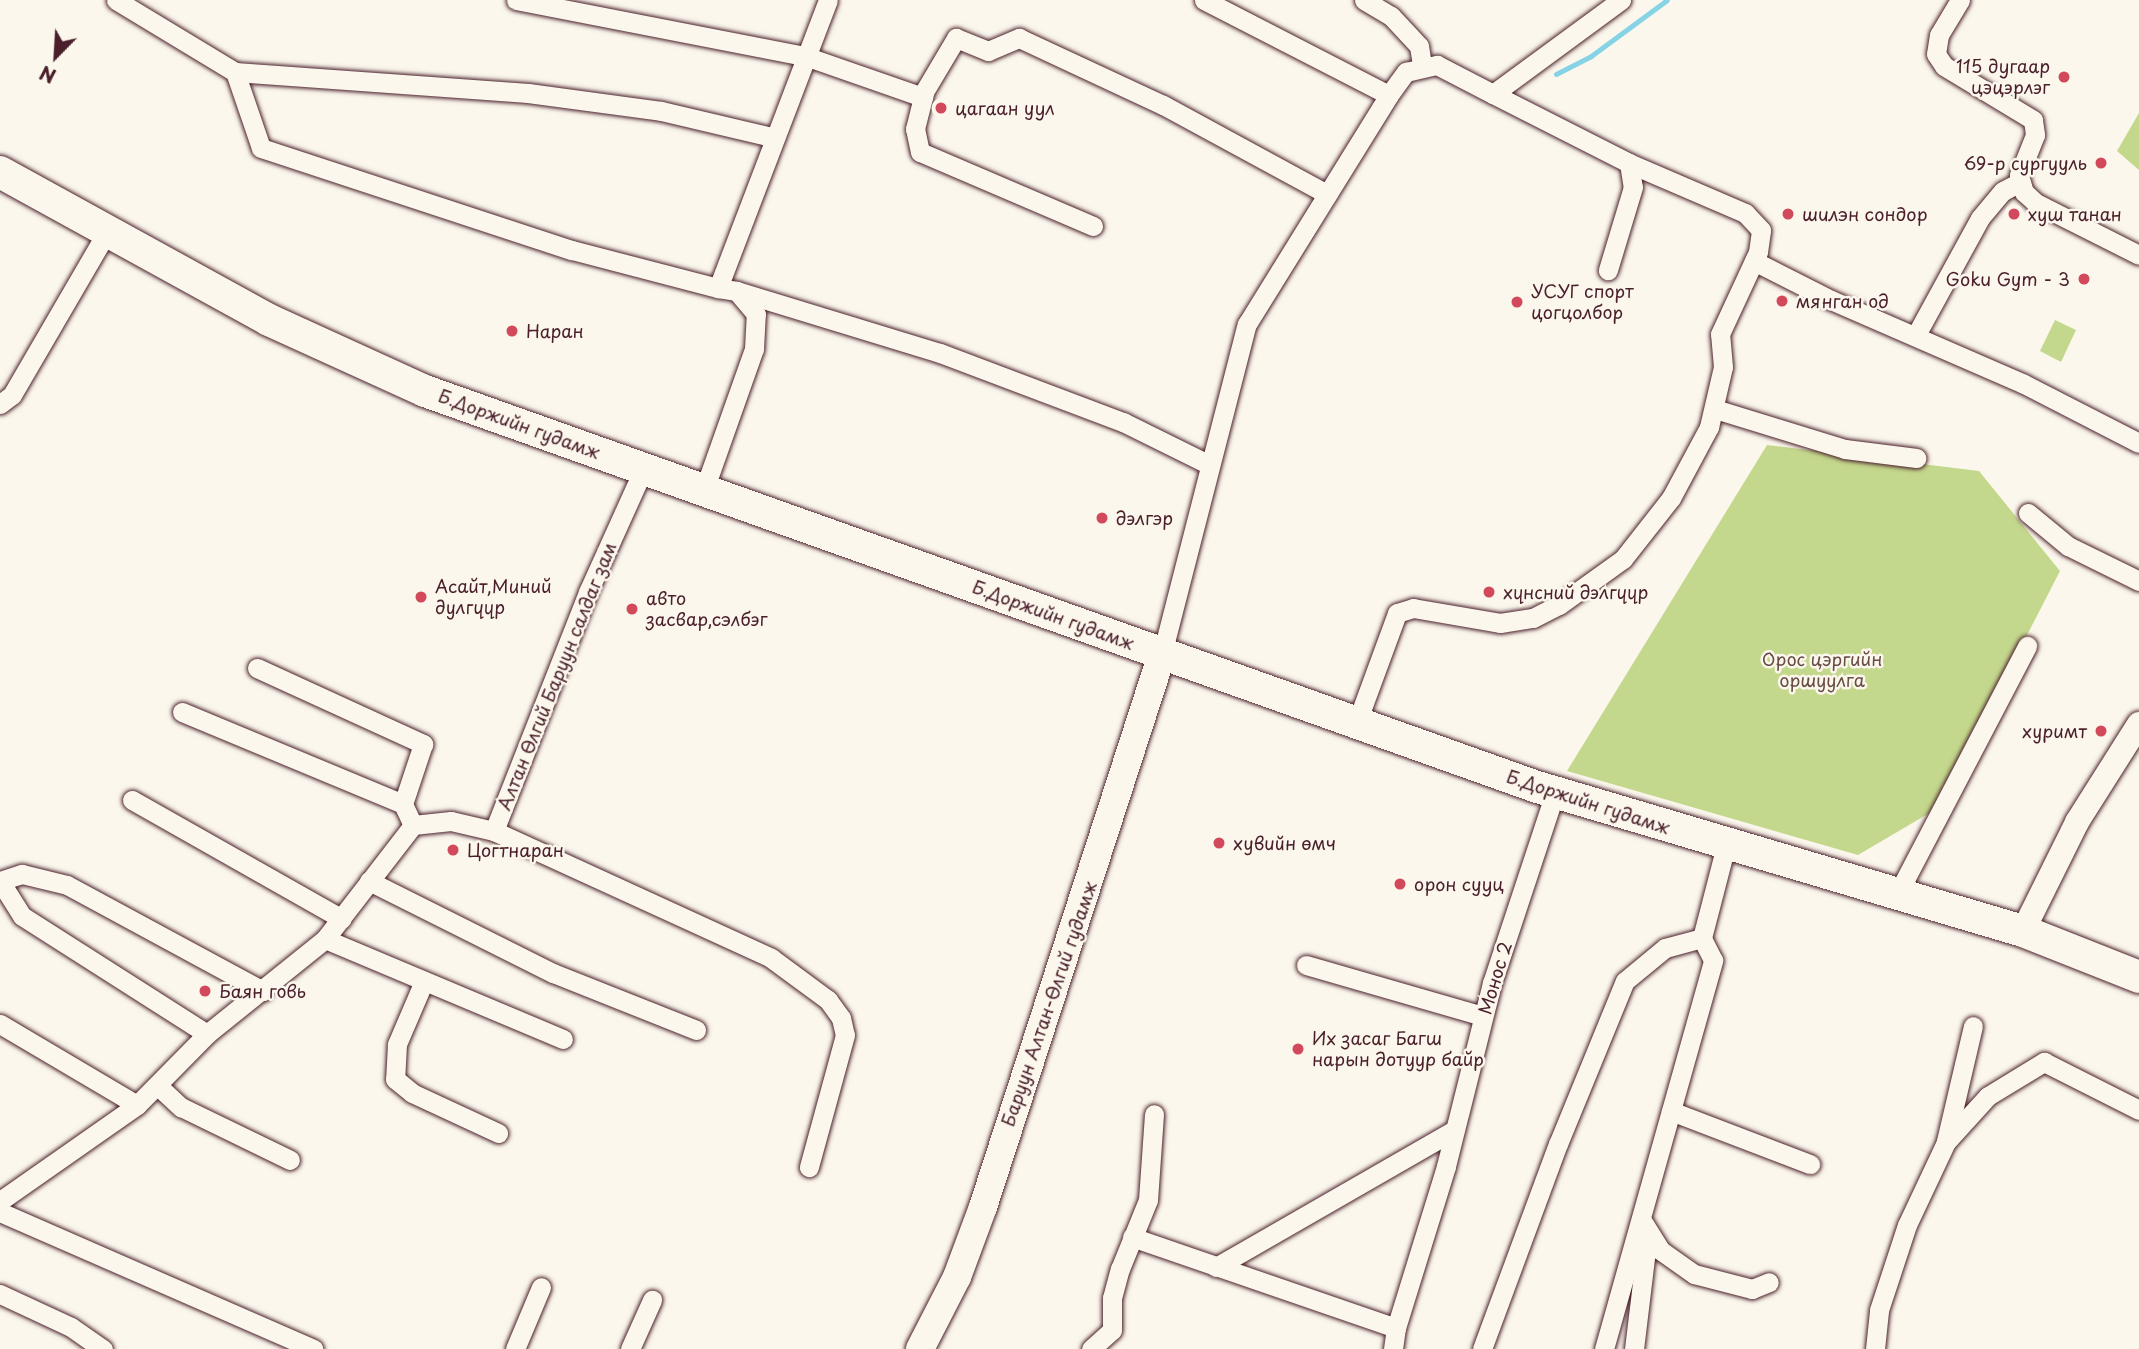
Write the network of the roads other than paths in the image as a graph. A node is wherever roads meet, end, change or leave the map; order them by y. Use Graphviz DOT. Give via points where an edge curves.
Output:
graph roads {
  1 [pos="116,0"];
  2 [pos="516,0"];
  3 [pos="828,0"];
  4 [pos="1204,0"];
  5 [pos="1364,0"];
  6 [pos="1621,0"];
  7 [pos="1960,0"];
  8 [pos="805,56"];
  9 [pos="1422,65"];
  10 [pos="235,72"];
  11 [pos="1493,94"];
  12 [pos="1389,95"];
  13 [pos="923,97"];
  14 [pos="772,137"];
  15 [pos="1629,163"];
  16 [pos="0,172"];
  17 [pos="2020,182"];
  18 [pos="1327,194"];
  19 [pos="1093,226"];
  20 [pos="107,232"];
  21 [pos="2139,255"];
  22 [pos="1754,261"];
  23 [pos="1608,270"];
  24 [pos="727,290"];
  25 [pos="1916,335"];
  26 [pos="0,404"];
  27 [pos="1715,409"];
  28 [pos="2139,443"];
  29 [pos="1916,458"];
  30 [pos="1210,465"];
  31 [pos="643,468"];
  32 [pos="704,490"];
  33 [pos="2028,513"];
  34 [pos="2139,581"];
  35 [pos="2027,646"];
  36 [pos="1162,654"];
  37 [pos="257,668"];
  38 [pos="182,712"];
  39 [pos="1357,722"];
  40 [pos="2139,724"];
  41 [pos="1555,792"];
  42 [pos="132,800"];
  43 [pos="402,804"];
  44 [pos="413,825"];
  45 [pos="494,831"];
  46 [pos="1727,845"];
  47 [pos="0,881"];
  48 [pos="369,881"];
  49 [pos="1898,893"];
  50 [pos="342,919"];
  51 [pos="2023,931"];
  52 [pos="1702,938"];
  53 [pos="325,939"];
  54 [pos="1306,965"];
  55 [pos="2139,977"];
  56 [pos="424,981"];
  57 [pos="263,991"];
  58 [pos="1483,1016"];
  59 [pos="0,1024"];
  60 [pos="1973,1027"];
  61 [pos="696,1030"];
  62 [pos="207,1034"];
  63 [pos="564,1039"];
  64 [pos="156,1085"];
  65 [pos="137,1105"];
  66 [pos="2139,1110"];
  67 [pos="1671,1111"];
  68 [pos="1154,1114"];
  69 [pos="1454,1129"];
  70 [pos="498,1133"];
  71 [pos="1946,1142"];
  72 [pos="290,1160"];
  73 [pos="1810,1164"];
  74 [pos="809,1167"];
  75 [pos="0,1200"];
  76 [pos="0,1212"];
  77 [pos="1645,1226"];
  78 [pos="1132,1237"];
  79 [pos="1216,1268"];
  80 [pos="1769,1282"];
  81 [pos="541,1287"];
  82 [pos="0,1294"];
  83 [pos="652,1300"];
  84 [pos="1396,1328"];
  85 [pos="103,1349"];
  86 [pos="313,1349"];
  87 [pos="515,1349"];
  88 [pos="630,1349"];
  89 [pos="920,1349"];
  90 [pos="1091,1349"];
  91 [pos="1393,1349"];
  92 [pos="1482,1349"];
  93 [pos="1604,1349"];
  94 [pos="1634,1349"];
  95 [pos="1875,1349"];
  1 -- 10 [label="street"];
  2 -- 8 [label="street"];
  3 -- 8 [label="street"];
  4 -- 12 [label="street"];
  5 -- 9 [label="street" via="1391,16 1419,46"];
  6 -- 11 [label="street"];
  7 -- 17 [label="street" via="1937,39 1936,54 1944,66 2033,120 2035,135"];
  8 -- 13 [label="street"];
  8 -- 14 [label="street"];
  9 -- 11 [label="street" via="1437,65"];
  9 -- 12 [label="street" via="1406,72"];
  10 -- 14 [label="street" via="528,93 661,111"];
  10 -- 24 [label="street" via="261,148 572,250"];
  11 -- 15 [label="street"];
  12 -- 18 [label="street"];
  13 -- 18 [label="street" via="956,38 988,51 1019,38 1163,105"];
  13 -- 19 [label="street" via="915,129 920,152"];
  14 -- 24 [label="street"];
  15 -- 22 [label="street" via="1754,218 1762,234"];
  15 -- 23 [label="street" via="1633,187"];
  16 -- 20 [label="main road, Б.Доржийн гудамж"];
  17 -- 21 [label="street" via="2036,204"];
  17 -- 25 [label="street" via="2003,191 1980,218"];
  18 -- 30 [label="street" via="1247,324"];
  20 -- 26 [label="street" via="12,395"];
  20 -- 31 [label="main road, Б.Доржийн гудамж" via="355,362"];
  22 -- 25 [label="street"];
  22 -- 27 [label="street" via="1720,334 1723,367"];
  24 -- 30 [label="street" via="940,353 1123,422"];
  24 -- 32 [label="street" via="756,314 754,349"];
  25 -- 28 [label="street"];
  27 -- 29 [label="street" via="1845,449"];
  27 -- 39 [label="street" via="1671,498 1623,559 1559,605 1533,618 1500,623 1413,608 1397,613"];
  30 -- 36 [label="street"];
  31 -- 32 [label="main road, Б.Доржийн гудамж"];
  31 -- 45 [label="street, Алтан Өлгий Баруун салдаг зам" via="588,592"];
  32 -- 36 [label="main road, Б.Доржийн гудамж"];
  33 -- 34 [label="street" via="2068,546"];
  35 -- 49 [label="street"];
  36 -- 39 [label="main road, Б.Доржийн гудамж"];
  36 -- 89 [label="main road, Баруун Алтан-Өлгий гудамж" via="984,1207 957,1277"];
  37 -- 43 [label="street" via="423,744"];
  38 -- 43 [label="street"];
  39 -- 41 [label="main road, Б.Доржийн гудамж"];
  40 -- 51 [label="street" via="2077,822"];
  41 -- 46 [label="main road, Б.Доржийн гудамж"];
  41 -- 58 [label="street, Монос 2"];
  42 -- 50 [label="street"];
  43 -- 44 [label="street"];
  44 -- 45 [label="street, Алтан Өлгий Баруун салдаг зам" via="451,821"];
  44 -- 48 [label="street"];
  45 -- 74 [label="street" via="771,958 828,1000 841,1018 845,1035"];
  46 -- 49 [label="main road, Б.Доржийн гудамж"];
  46 -- 52 [label="street"];
  47 -- 57 [label="street" via="22,874 67,885"];
  47 -- 62 [label="street" via="22,916"];
  48 -- 50 [label="street"];
  48 -- 61 [label="street" via="553,973"];
  49 -- 51 [label="main road, Б.Доржийн гудамж"];
  50 -- 53 [label="street"];
  51 -- 55 [label="main road, Б.Доржийн гудамж"];
  52 -- 67 [label="street" via="1713,960"];
  52 -- 92 [label="street" via="1665,948 1625,981 1558,1143"];
  53 -- 56 [label="street"];
  53 -- 57 [label="street"];
  54 -- 58 [label="street"];
  56 -- 63 [label="street"];
  56 -- 70 [label="street" via="397,1044 396,1079 412,1093"];
  57 -- 62 [label="street"];
  58 -- 69 [label="street, Монос 2"];
  59 -- 65 [label="street"];
  60 -- 71 [label="street"];
  62 -- 64 [label="street"];
  64 -- 65 [label="street"];
  64 -- 72 [label="street" via="181,1107"];
  65 -- 75 [label="street"];
  66 -- 71 [label="street" via="2044,1062 1988,1096"];
  67 -- 73 [label="street"];
  67 -- 77 [label="street"];
  68 -- 78 [label="street" via="1148,1200"];
  69 -- 79 [label="street"];
  69 -- 84 [label="street, Монос 2"];
  71 -- 95 [label="street" via="1908,1225 1879,1310"];
  76 -- 86 [label="street"];
  77 -- 80 [label="street" via="1670,1260 1694,1274 1752,1289"];
  77 -- 93 [label="street"];
  77 -- 94 [label="street"];
  78 -- 79 [label="street"];
  78 -- 90 [label="street" via="1112,1298 1112,1330"];
  79 -- 84 [label="street"];
  81 -- 87 [label="street"];
  82 -- 85 [label="street" via="71,1327"];
  83 -- 88 [label="street"];
  84 -- 91 [label="street, Монос 2"];
}
